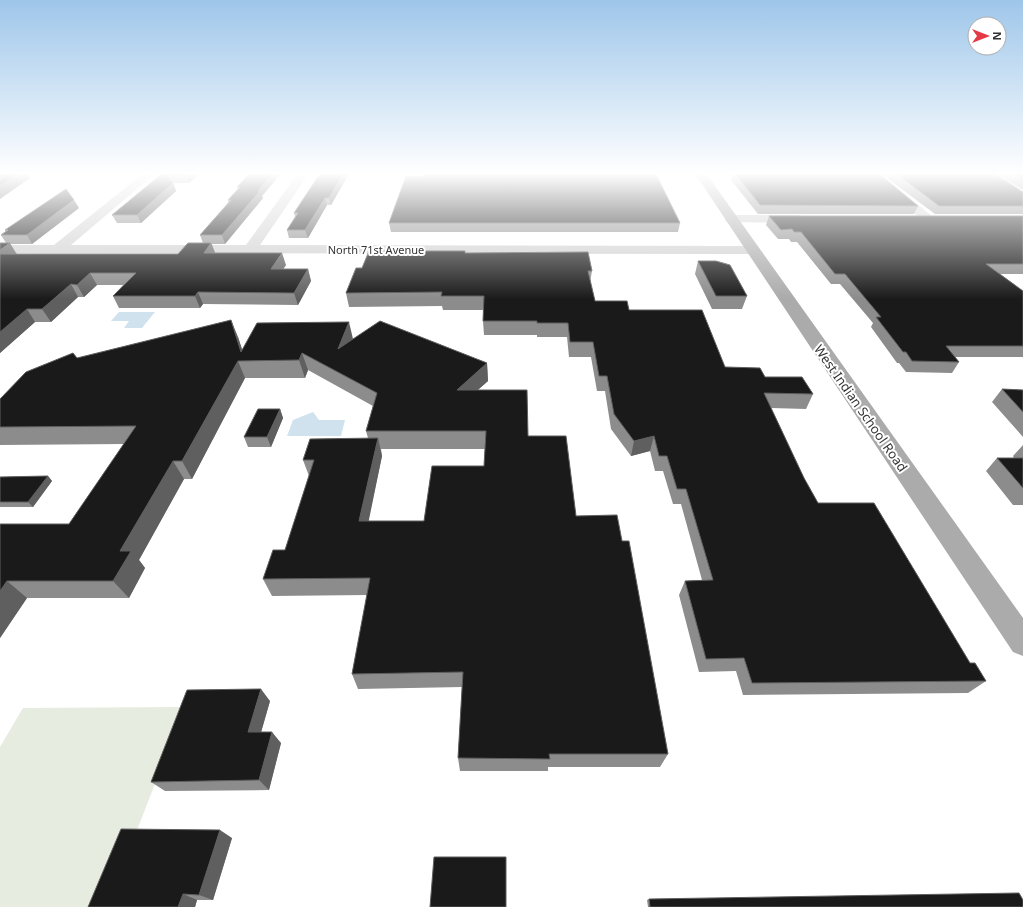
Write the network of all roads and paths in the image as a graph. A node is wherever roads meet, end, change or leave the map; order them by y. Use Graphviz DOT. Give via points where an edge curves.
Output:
graph roads {
  1 [pos="100,214"];
  2 [pos="275,214"];
  3 [pos="728,214"];
  4 [pos="924,214"];
  5 [pos="731,219"];
  6 [pos="811,219"];
  7 [pos="907,219"];
  8 [pos="931,220"];
  9 [pos="946,220"];
  10 [pos="0,249"];
  11 [pos="56,250"];
  12 [pos="250,250"];
  13 [pos="752,250"];
  14 [pos="1023,642"];
  1 -- 11 [label="street"];
  2 -- 12 [label="street"];
  3 -- 5 [label="main road, West Indian School Road"];
  4 -- 8 [label="street"];
  5 -- 6 [label="street"];
  5 -- 13 [label="main road, West Indian School Road"];
  7 -- 8 [label="street"];
  8 -- 9 [label="street"];
  10 -- 11 [label="street, North 71st Avenue"];
  11 -- 12 [label="street, North 71st Avenue"];
  12 -- 13 [label="street, North 71st Avenue"];
  13 -- 14 [label="main road, West Indian School Road"];
}
